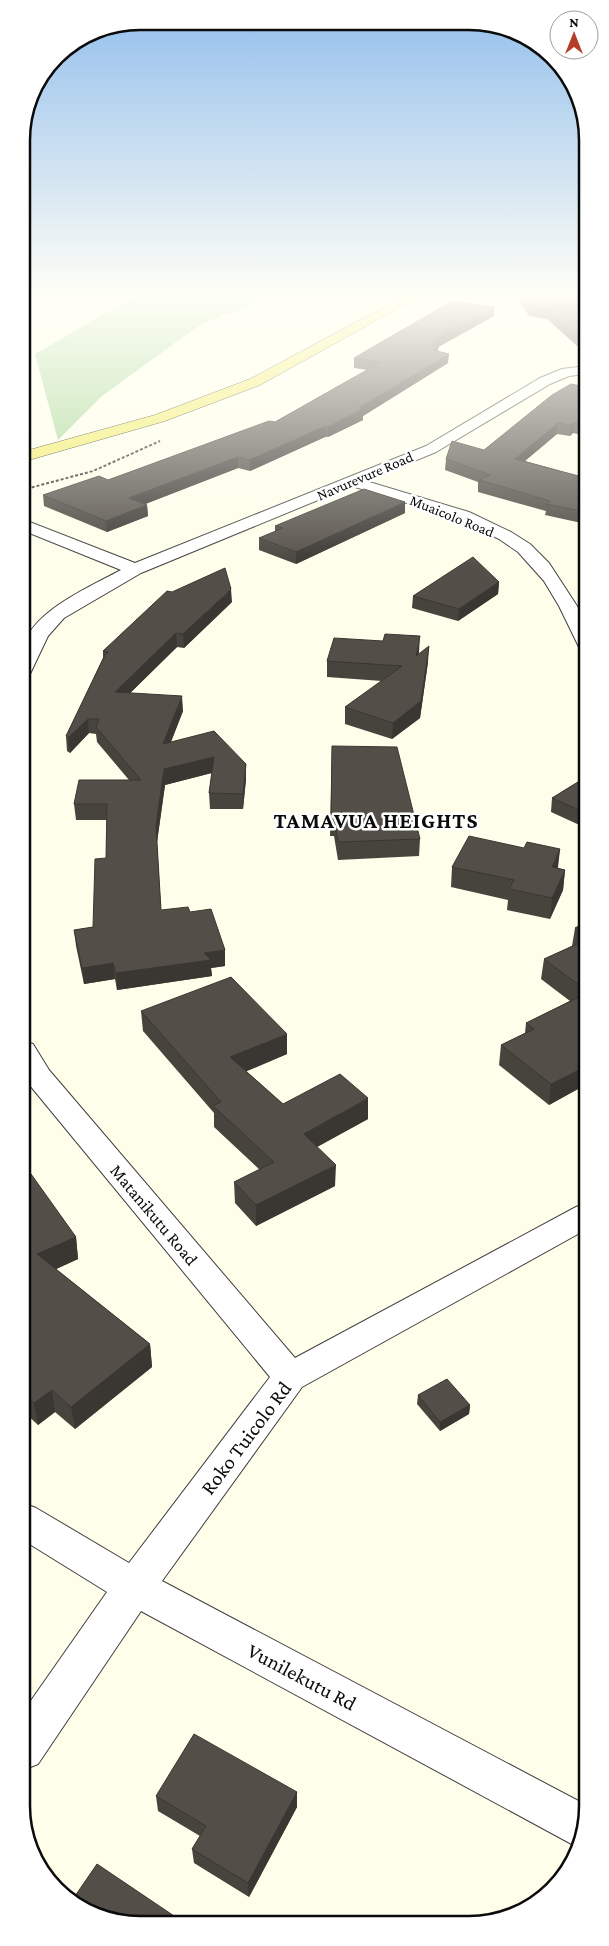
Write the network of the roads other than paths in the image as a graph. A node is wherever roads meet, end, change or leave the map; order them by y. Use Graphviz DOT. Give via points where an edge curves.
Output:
graph roads {
  1 [pos="242,387"];
  2 [pos="535,387"];
  3 [pos="30,455"];
  4 [pos="354,482"];
  5 [pos="30,527"];
  6 [pos="135,569"];
  7 [pos="579,625"];
  8 [pos="30,654"];
  9 [pos="30,1062"];
  10 [pos="579,1219"];
  11 [pos="290,1377"];
  12 [pos="30,1524"];
  13 [pos="134,1587"];
  14 [pos="30,1739"];
  15 [pos="577,1825"];
  1 -- 3 [label="main road" via="160,418"];
  2 -- 4 [label="street, Navurevure Road" via="431,449"];
  4 -- 6 [label="street, Navurevure Road"];
  4 -- 7 [label="street, Muaicolo Road" via="437,506 480,524 525,549 554,581"];
  5 -- 6 [label="street"];
  6 -- 8 [label="street" via="57,614 39,634"];
  9 -- 11 [label="street, Matanikutu Road" via="38,1076"];
  10 -- 11 [label="street, Roko Tuicolo Rd"];
  11 -- 13 [label="street, Roko Tuicolo Rd"];
  12 -- 13 [label="street, Vunilekutu Rd"];
  13 -- 14 [label="street, Roko Tuicolo Rd"];
  13 -- 15 [label="street, Vunilekutu Rd"];
}
